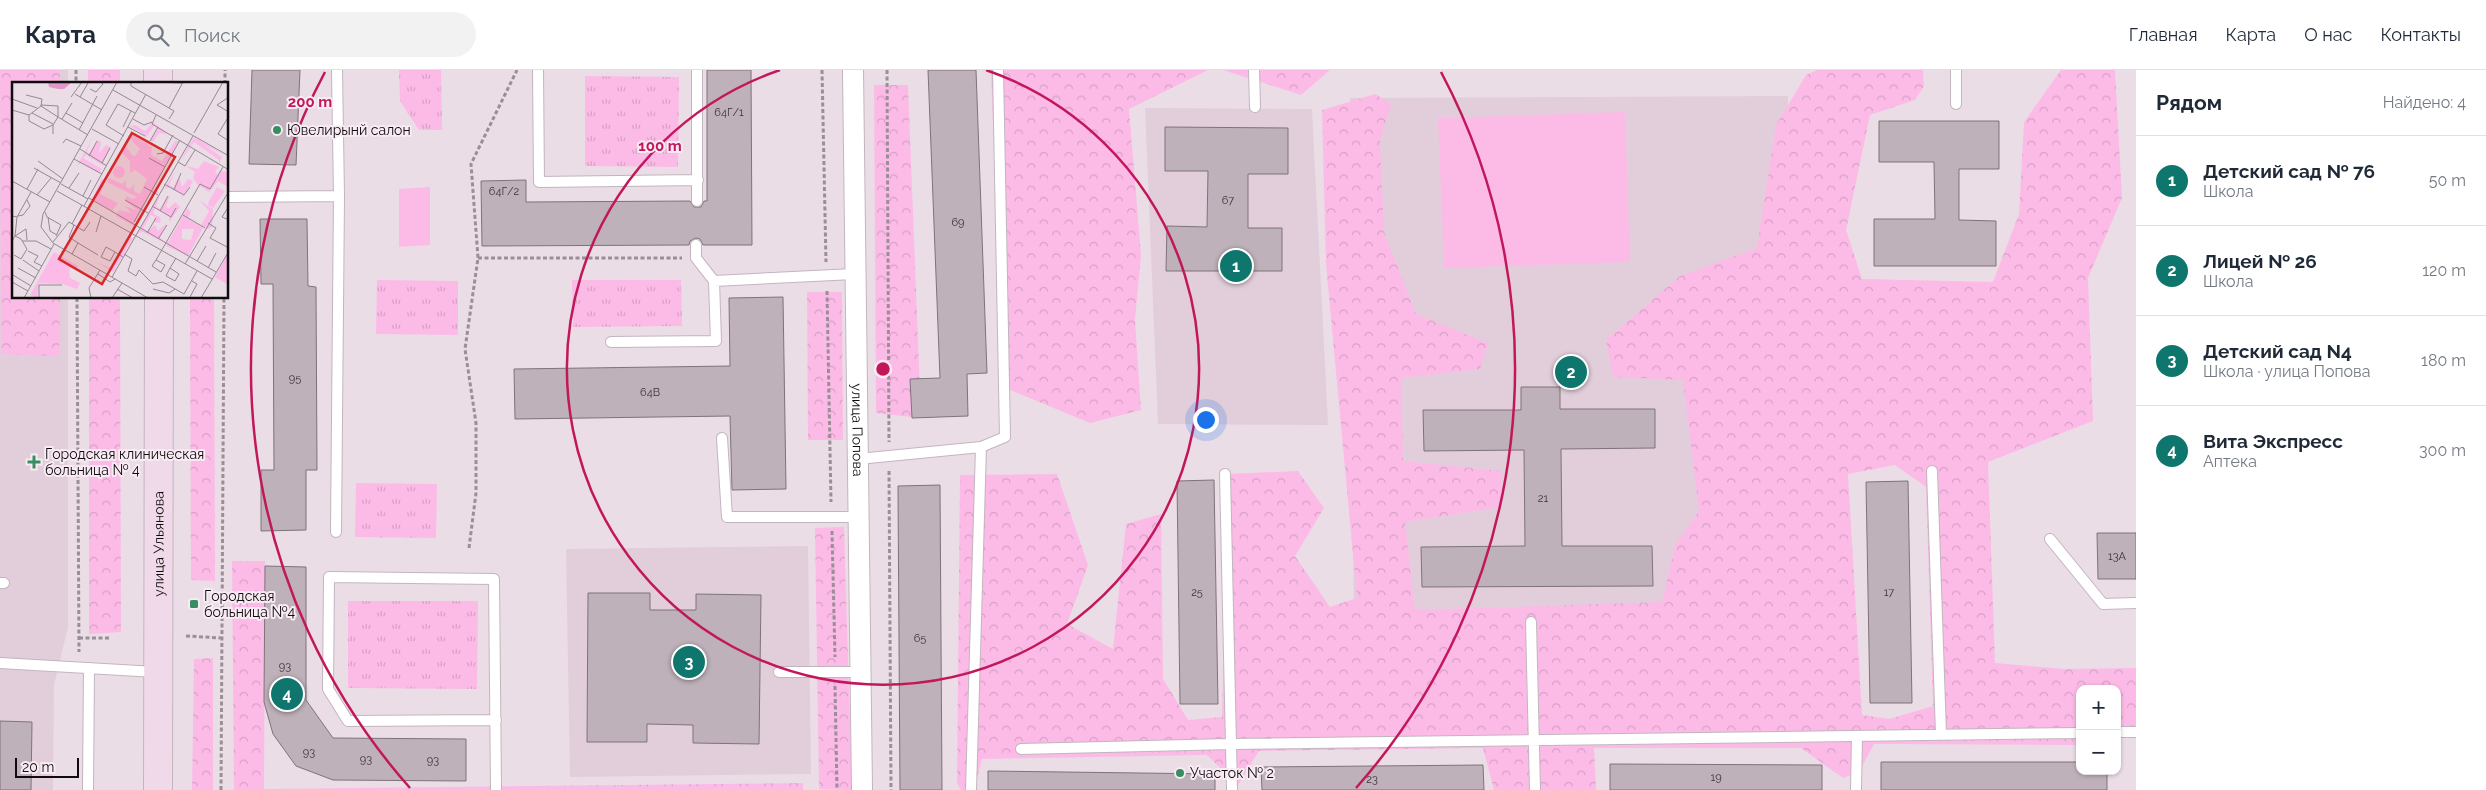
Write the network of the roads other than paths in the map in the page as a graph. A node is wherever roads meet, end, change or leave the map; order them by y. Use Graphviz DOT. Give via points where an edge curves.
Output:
graph roads {
  1 [pos="337,70"];
  2 [pos="538,70"];
  3 [pos="698,70"];
  4 [pos="853,70"];
  5 [pos="998,70"];
  6 [pos="1254,70"];
  7 [pos="1956,70"];
  8 [pos="1956,104"];
  9 [pos="1255,106"];
  10 [pos="698,180"];
  11 [pos="339,196"];
  12 [pos="229,197"];
  13 [pos="697,201"];
  14 [pos="696,245"];
  15 [pos="854,274"];
  16 [pos="714,281"];
  17 [pos="158,299"];
  18 [pos="611,342"];
  19 [pos="722,438"];
  20 [pos="981,447"];
  21 [pos="858,459"];
  22 [pos="1932,471"];
  23 [pos="1225,474"];
  24 [pos="858,517"];
  25 [pos="336,532"];
  26 [pos="2050,539"];
  27 [pos="2136,603"];
  28 [pos="1531,622"];
  29 [pos="0,663"];
  30 [pos="84,668"];
  31 [pos="159,672"];
  32 [pos="779,672"];
  33 [pos="860,672"];
  34 [pos="496,720"];
  35 [pos="2121,732"];
  36 [pos="2136,732"];
  37 [pos="2076,733"];
  38 [pos="1941,734"];
  39 [pos="1857,736"];
  40 [pos="1534,739"];
  41 [pos="1230,744"];
  42 [pos="1021,749"];
  43 [pos="88,790"];
  44 [pos="158,790"];
  45 [pos="496,790"];
  46 [pos="862,790"];
  47 [pos="971,790"];
  48 [pos="1232,790"];
  49 [pos="1535,790"];
  50 [pos="1856,790"];
  1 -- 11 [label="lane"];
  2 -- 10 [label="lane" via="539,182"];
  3 -- 10 [label="lane"];
  4 -- 15 [label="street, улица Попова"];
  5 -- 20 [label="lane" via="1005,437"];
  6 -- 9 [label="lane"];
  7 -- 8 [label="lane"];
  10 -- 13 [label="lane"];
  11 -- 12 [label="lane"];
  11 -- 25 [label="lane"];
  14 -- 16 [label="lane" via="696,258"];
  15 -- 16 [label="lane"];
  15 -- 21 [label="street, улица Попова"];
  16 -- 18 [label="lane" via="716,341"];
  17 -- 31 [label="main road, улица Ульянова"];
  19 -- 24 [label="lane" via="727,517"];
  20 -- 21 [label="lane"];
  20 -- 47 [label="lane"];
  21 -- 24 [label="street, улица Попова"];
  22 -- 38 [label="lane"];
  23 -- 41 [label="lane"];
  24 -- 33 [label="street, улица Попова"];
  26 -- 27 [label="lane" via="2103,604"];
  28 -- 40 [label="lane"];
  29 -- 30 [label="lane"];
  30 -- 31 [label="lane"];
  30 -- 43 [label="lane"];
  31 -- 44 [label="main road, улица Ульянова"];
  32 -- 33 [label="lane"];
  33 -- 46 [label="street, улица Попова"];
  34 -- 34 [label="lane" via="494,579 329,577 328,689 348,720"];
  34 -- 45 [label="lane"];
  35 -- 36 [label="lane"];
  37 -- 38 [label="lane"];
  38 -- 39 [label="lane"];
  39 -- 40 [label="lane"];
  39 -- 50 [label="lane"];
  40 -- 41 [label="lane"];
  40 -- 49 [label="lane"];
  41 -- 42 [label="lane"];
  41 -- 48 [label="lane"];
}
